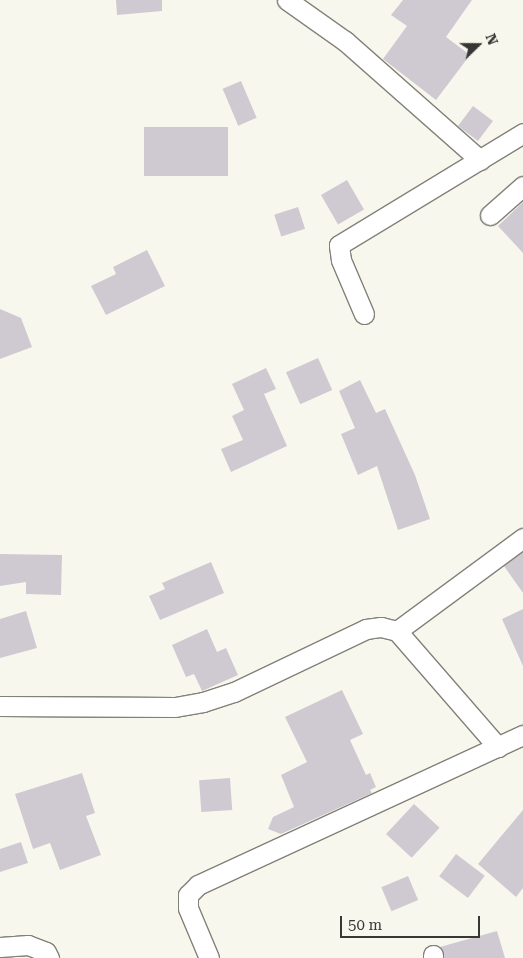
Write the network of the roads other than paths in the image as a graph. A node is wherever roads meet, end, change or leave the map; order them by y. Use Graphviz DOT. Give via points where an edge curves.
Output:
graph roads {
  1 [pos="287,0"];
  2 [pos="523,133"];
  3 [pos="480,160"];
  4 [pos="523,186"];
  5 [pos="490,215"];
  6 [pos="364,314"];
  7 [pos="523,538"];
  8 [pos="397,631"];
  9 [pos="0,706"];
  10 [pos="523,735"];
  11 [pos="498,747"];
  12 [pos="0,947"];
  13 [pos="49,958"];
  14 [pos="209,958"];
  1 -- 3 [label="street" via="345,41"];
  2 -- 3 [label="street"];
  3 -- 6 [label="street" via="339,245 341,260"];
  4 -- 5 [label="street"];
  7 -- 8 [label="street"];
  8 -- 9 [label="street" via="366,628 234,692 203,702 175,707"];
  8 -- 11 [label="street"];
  10 -- 11 [label="street"];
  11 -- 14 [label="street" via="198,885 188,895 188,908"];
  12 -- 13 [label="street" via="28,945 46,952"];
}
